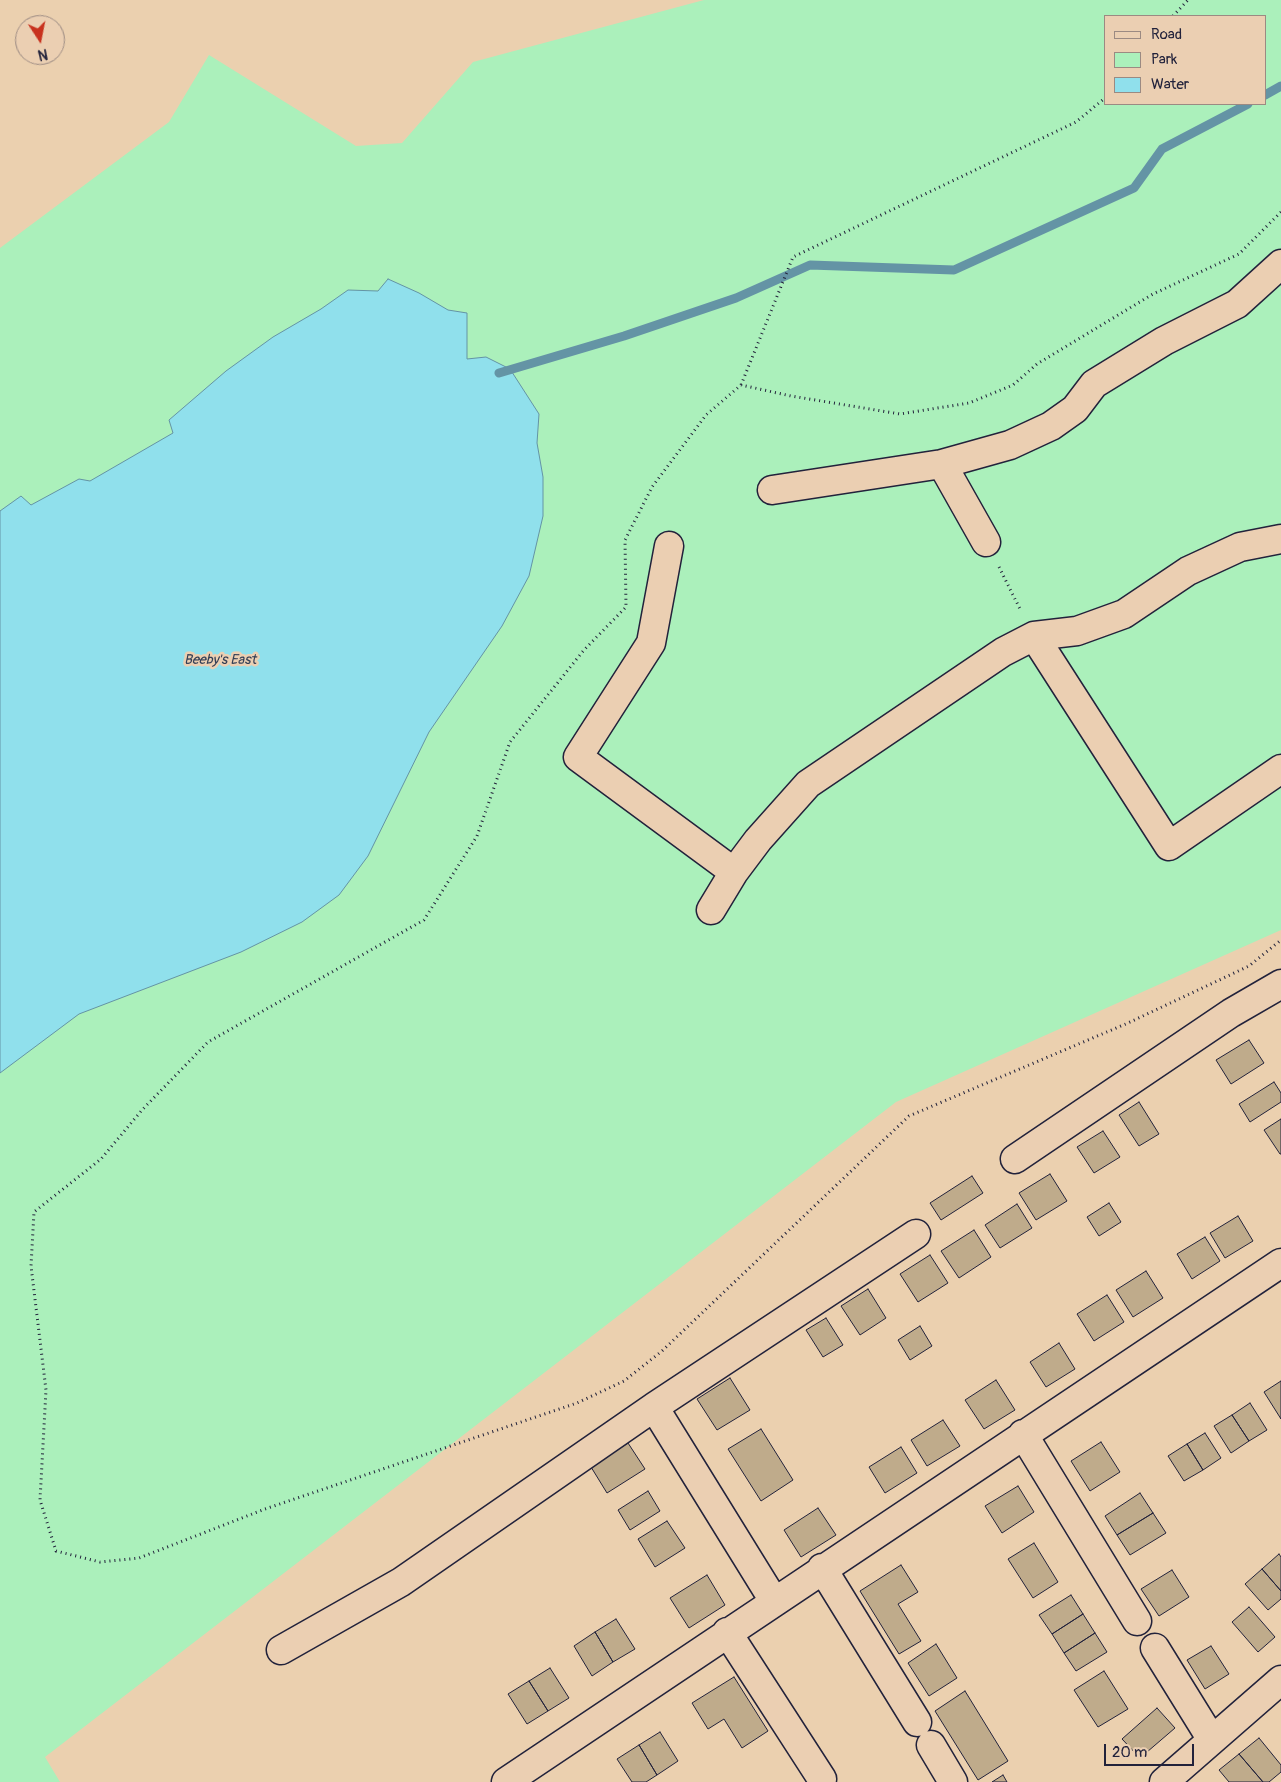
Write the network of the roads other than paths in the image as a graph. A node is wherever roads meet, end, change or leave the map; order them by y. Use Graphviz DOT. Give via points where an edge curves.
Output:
graph roads {
  1 [pos="1281,264"];
  2 [pos="942,464"];
  3 [pos="772,490"];
  4 [pos="1281,539"];
  5 [pos="986,542"];
  6 [pos="669,546"];
  7 [pos="1034,636"];
  8 [pos="1281,769"];
  9 [pos="734,872"];
  10 [pos="711,910"];
  11 [pos="1278,994"];
  12 [pos="1015,1159"];
  13 [pos="916,1234"];
  14 [pos="1281,1263"];
  15 [pos="654,1407"];
  16 [pos="1023,1434"];
  17 [pos="822,1568"];
  18 [pos="774,1601"];
  19 [pos="1137,1620"];
  20 [pos="727,1632"];
  21 [pos="1155,1648"];
  22 [pos="281,1650"];
  23 [pos="1281,1680"];
  24 [pos="917,1722"];
  25 [pos="1212,1740"];
  26 [pos="931,1745"];
  27 [pos="822,1779"];
  28 [pos="506,1782"];
  29 [pos="953,1782"];
  30 [pos="1164,1782"];
  1 -- 2 [label="street" via="1237,304 1164,341 1094,384 1075,409 1051,426 1010,446"];
  2 -- 3 [label="street"];
  2 -- 5 [label="street"];
  4 -- 7 [label="street" via="1240,547 1188,571 1124,614 1077,631"];
  6 -- 9 [label="street" via="652,643 578,757"];
  7 -- 8 [label="street" via="1169,846"];
  7 -- 9 [label="street" via="1003,652 808,784"];
  9 -- 10 [label="street"];
  11 -- 12 [label="street" via="1231,1013"];
  13 -- 15 [label="street"];
  14 -- 16 [label="street"];
  15 -- 18 [label="street"];
  15 -- 22 [label="street" via="401,1582"];
  16 -- 17 [label="street"];
  16 -- 19 [label="street"];
  17 -- 18 [label="street"];
  17 -- 24 [label="street"];
  18 -- 20 [label="street"];
  20 -- 27 [label="street"];
  20 -- 28 [label="street"];
  21 -- 25 [label="street"];
  23 -- 25 [label="street"];
  25 -- 30 [label="street"];
  26 -- 29 [label="street"];
}
